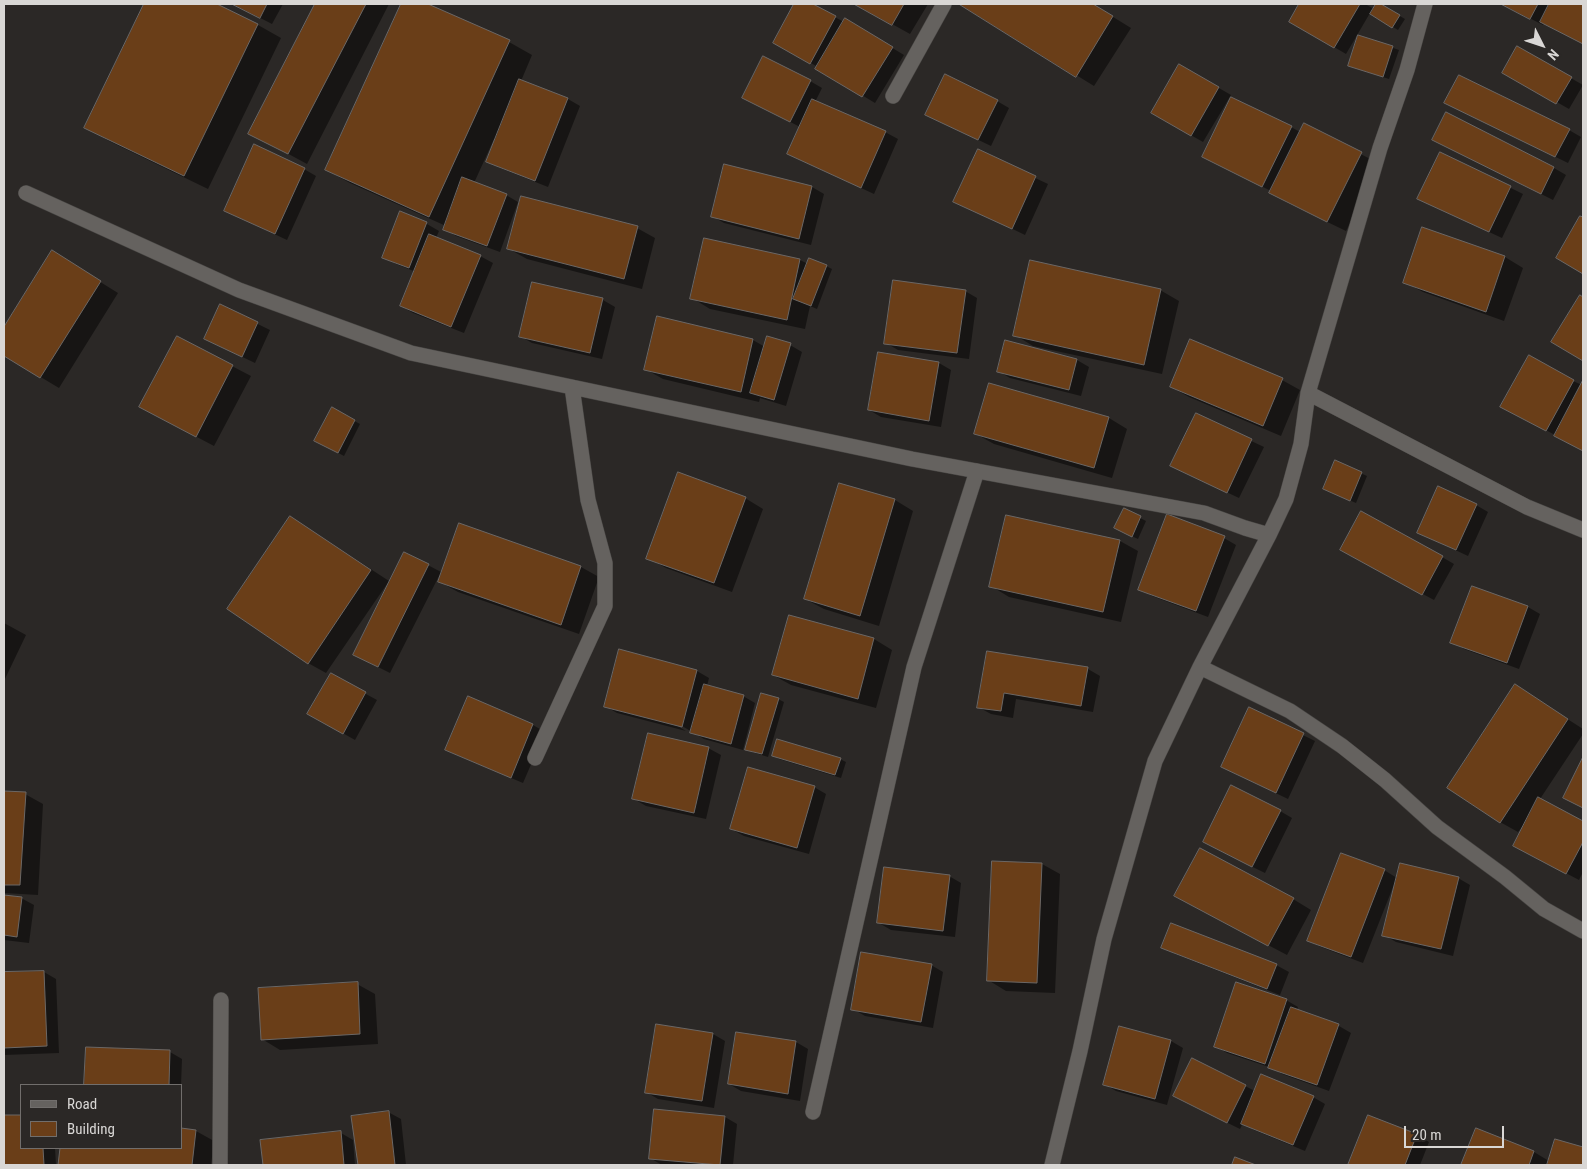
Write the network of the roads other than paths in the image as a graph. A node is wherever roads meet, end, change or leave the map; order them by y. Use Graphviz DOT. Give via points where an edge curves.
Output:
graph roads {
  1 [pos="944,4"];
  2 [pos="1425,4"];
  3 [pos="893,96"];
  4 [pos="26,193"];
  5 [pos="572,387"];
  6 [pos="1308,393"];
  7 [pos="977,471"];
  8 [pos="1583,530"];
  9 [pos="1270,535"];
  10 [pos="1200,667"];
  11 [pos="535,758"];
  12 [pos="1583,931"];
  13 [pos="221,1000"];
  14 [pos="813,1112"];
  15 [pos="220,1165"];
  16 [pos="1052,1165"];
  1 -- 3 [label="street"];
  2 -- 6 [label="street"];
  4 -- 5 [label="street" via="239,290 411,353"];
  5 -- 7 [label="street"];
  5 -- 11 [label="street" via="588,500 605,563 605,606"];
  6 -- 8 [label="street" via="1527,507"];
  6 -- 9 [label="street" via="1301,444 1286,499"];
  7 -- 9 [label="street" via="1204,513"];
  7 -- 14 [label="street" via="914,666"];
  9 -- 10 [label="street"];
  10 -- 12 [label="street" via="1290,711 1342,746 1437,827 1544,909"];
  10 -- 16 [label="street" via="1155,762 1141,808 1104,939"];
  13 -- 15 [label="street"];
}
